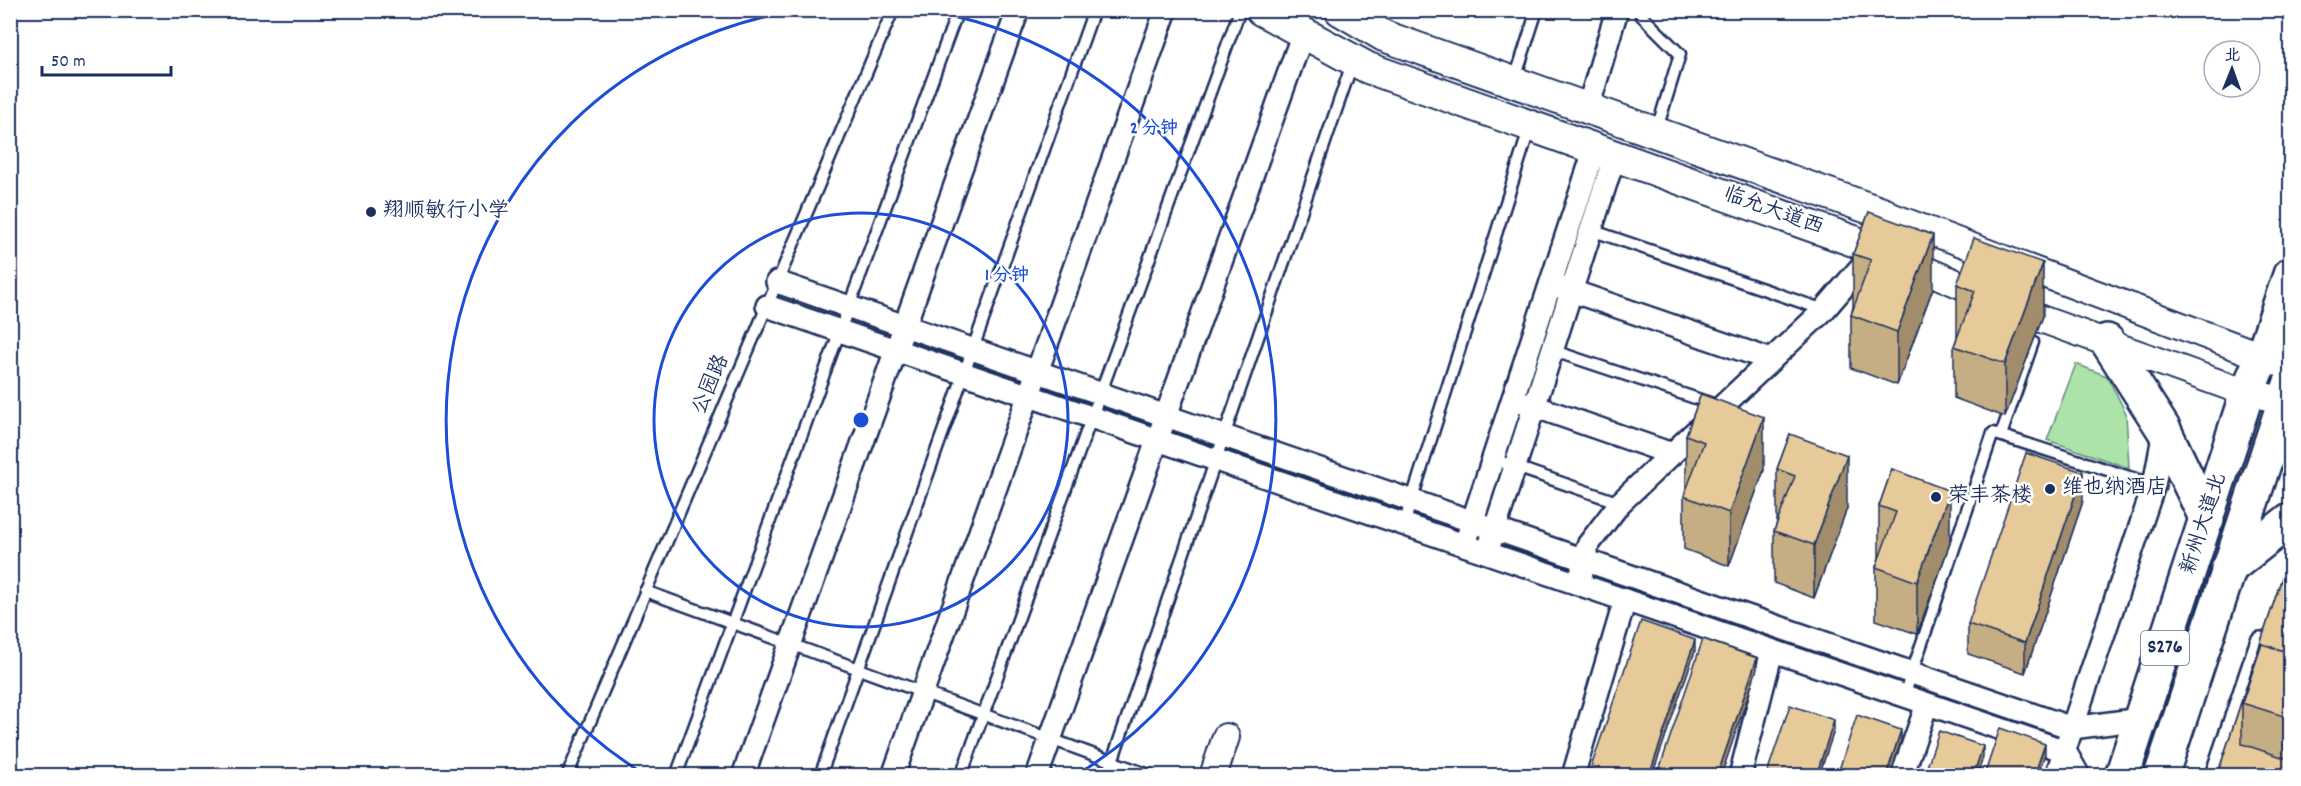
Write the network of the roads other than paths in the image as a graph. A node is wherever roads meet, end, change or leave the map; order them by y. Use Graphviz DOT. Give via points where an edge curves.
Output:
graph roads {
  1 [pos="893,10"];
  2 [pos="958,10"];
  3 [pos="1018,10"];
  4 [pos="1094,10"];
  5 [pos="1166,10"];
  6 [pos="1240,10"];
  7 [pos="1261,10"];
  8 [pos="1537,10"];
  9 [pos="1617,10"];
  10 [pos="1640,10"];
  11 [pos="1357,15"];
  12 [pos="1303,33"];
  13 [pos="1353,60"];
  14 [pos="1514,82"];
  15 [pos="1588,108"];
  16 [pos="1531,126"];
  17 [pos="1655,132"];
  18 [pos="1605,152"];
  19 [pos="1885,214"];
  20 [pos="1570,222"];
  21 [pos="1591,230"];
  22 [pos="1876,249"];
  23 [pos="2290,275"];
  24 [pos="777,282"];
  25 [pos="1551,284"];
  26 [pos="1571,291"];
  27 [pos="767,306"];
  28 [pos="849,307"];
  29 [pos="1824,310"];
  30 [pos="2041,319"];
  31 [pos="905,326"];
  32 [pos="840,331"];
  33 [pos="2107,341"];
  34 [pos="1531,343"];
  35 [pos="896,350"];
  36 [pos="972,350"];
  37 [pos="1552,350"];
  38 [pos="1771,360"];
  39 [pos="2276,362"];
  40 [pos="1036,372"];
  41 [pos="964,373"];
  42 [pos="2247,393"];
  43 [pos="1100,394"];
  44 [pos="1028,395"];
  45 [pos="2289,395"];
  46 [pos="1513,399"];
  47 [pos="1534,406"];
  48 [pos="1722,407"];
  49 [pos="1166,416"];
  50 [pos="1092,417"];
  51 [pos="2164,430"];
  52 [pos="2001,435"];
  53 [pos="1224,436"];
  54 [pos="1157,440"];
  55 [pos="1672,454"];
  56 [pos="1493,459"];
  57 [pos="1216,460"];
  58 [pos="1515,466"];
  59 [pos="2154,485"];
  60 [pos="1411,501"];
  61 [pos="1620,503"];
  62 [pos="2207,520"];
  63 [pos="2290,520"];
  64 [pos="1473,522"];
  65 [pos="1404,524"];
  66 [pos="1494,529"];
  67 [pos="1465,545"];
  68 [pos="1487,553"];
  69 [pos="1582,560"];
  70 [pos="2228,569"];
  71 [pos="1581,585"];
  72 [pos="645,591"];
  73 [pos="1625,600"];
  74 [pos="2268,621"];
  75 [pos="732,623"];
  76 [pos="790,644"];
  77 [pos="1772,651"];
  78 [pos="858,669"];
  79 [pos="1912,673"];
  80 [pos="922,692"];
  81 [pos="1904,696"];
  82 [pos="1927,704"];
  83 [pos="984,714"];
  84 [pos="2141,719"];
  85 [pos="2072,728"];
  86 [pos="1226,737"];
  87 [pos="1050,738"];
  88 [pos="2065,751"];
  89 [pos="1112,761"];
  90 [pos="567,776"];
  91 [pos="676,776"];
  92 [pos="743,776"];
  93 [pos="820,776"];
  94 [pos="893,776"];
  95 [pos="962,776"];
  96 [pos="1037,776"];
  97 [pos="1107,776"];
  98 [pos="1152,776"];
  99 [pos="1213,776"];
  100 [pos="1573,776"];
  101 [pos="1740,776"];
  102 [pos="1902,776"];
  103 [pos="2056,776"];
  104 [pos="2079,776"];
  105 [pos="2122,776"];
  106 [pos="2161,776"];
  107 [pos="2216,776"];
  1 -- 24 [label="lane, 公园路"];
  2 -- 28 [label="lane"];
  3 -- 31 [label="street"];
  4 -- 36 [label="lane"];
  5 -- 40 [label="street"];
  6 -- 43 [label="lane"];
  7 -- 12 [label="main road, 临允大道西"];
  8 -- 14 [label="lane"];
  9 -- 15 [label="street"];
  10 -- 17 [label="lane" via="1680,54"];
  11 -- 14 [label="main road, 临允大道西" via="1384,36"];
  12 -- 13 [label="main road, 临允大道西"];
  12 -- 49 [label="street"];
  13 -- 16 [label="main road, 临允大道西"];
  13 -- 53 [label="lane"];
  14 -- 15 [label="main road, 临允大道西"];
  15 -- 17 [label="main road, 临允大道西"];
  16 -- 18 [label="main road, 临允大道西"];
  16 -- 60 [label="lane"];
  17 -- 19 [label="main road, 临允大道西"];
  18 -- 20 [label="street"];
  18 -- 21 [label="street"];
  18 -- 22 [label="main road, 临允大道西"];
  19 -- 22 [label="street"];
  19 -- 39 [label="street, 临允大道西"];
  20 -- 21 [label="lane"];
  20 -- 25 [label="street"];
  21 -- 26 [label="street"];
  21 -- 29 [label="lane"];
  22 -- 29 [label="street"];
  22 -- 30 [label="street, 临允大道西"];
  23 -- 39 [label="main road, 新州大道北 / S276"];
  24 -- 27 [label="lane, 公园路"];
  24 -- 28 [label="street"];
  25 -- 26 [label="street"];
  25 -- 34 [label="street"];
  26 -- 37 [label="street"];
  26 -- 38 [label="street"];
  27 -- 32 [label="street"];
  27 -- 72 [label="lane, 公园路"];
  28 -- 31 [label="street"];
  28 -- 32 [label="lane"];
  29 -- 38 [label="street"];
  30 -- 33 [label="street, 临允大道西"];
  30 -- 52 [label="lane"];
  31 -- 35 [label="street"];
  31 -- 36 [label="street"];
  32 -- 35 [label="street"];
  32 -- 75 [label="lane"];
  33 -- 42 [label="street, 临允大道西"];
  33 -- 51 [label="main road"];
  34 -- 37 [label="lane"];
  34 -- 46 [label="street"];
  35 -- 41 [label="street"];
  35 -- 76 [label="street"];
  36 -- 40 [label="street"];
  36 -- 41 [label="lane"];
  37 -- 47 [label="street"];
  37 -- 48 [label="lane"];
  38 -- 48 [label="street"];
  39 -- 42 [label="main road, 新州大道北 / S276"];
  40 -- 43 [label="street"];
  40 -- 44 [label="street"];
  41 -- 44 [label="street"];
  41 -- 78 [label="lane"];
  42 -- 45 [label="street, 临允大道西"];
  42 -- 62 [label="main road, 新州大道北 / S276"];
  43 -- 49 [label="street"];
  43 -- 50 [label="lane"];
  44 -- 50 [label="street"];
  44 -- 80 [label="street"];
  45 -- 70 [label="main road, 新州大道北 / S276"];
  46 -- 47 [label="street"];
  46 -- 56 [label="street"];
  47 -- 55 [label="street"];
  47 -- 58 [label="street"];
  48 -- 55 [label="street"];
  49 -- 53 [label="street"];
  49 -- 54 [label="street"];
  50 -- 54 [label="street"];
  50 -- 83 [label="lane"];
  51 -- 59 [label="street"];
  51 -- 62 [label="main road"];
  52 -- 59 [label="lane"];
  52 -- 79 [label="lane" via="1993,433"];
  53 -- 57 [label="lane"];
  53 -- 60 [label="street"];
  54 -- 57 [label="street"];
  54 -- 87 [label="street"];
  55 -- 61 [label="street"];
  56 -- 58 [label="lane"];
  56 -- 64 [label="street"];
  57 -- 65 [label="street"];
  57 -- 89 [label="lane"];
  58 -- 61 [label="lane"];
  58 -- 66 [label="street"];
  59 -- 85 [label="street"];
  60 -- 64 [label="street"];
  60 -- 65 [label="lane"];
  61 -- 69 [label="street" via="1588,545"];
  62 -- 84 [label="main road, 新州大道北 / S276"];
  63 -- 70 [label="main road"];
  64 -- 66 [label="street"];
  64 -- 67 [label="street"];
  65 -- 67 [label="street"];
  66 -- 68 [label="street"];
  66 -- 69 [label="street"];
  67 -- 68 [label="street"];
  68 -- 71 [label="street"];
  69 -- 71 [label="street"];
  69 -- 79 [label="street"];
  70 -- 106 [label="main road, 新州大道北 / S276"];
  71 -- 73 [label="street"];
  72 -- 75 [label="lane"];
  72 -- 90 [label="lane, 公园路"];
  73 -- 77 [label="street"];
  73 -- 100 [label="street"];
  74 -- 107 [label="street"];
  75 -- 76 [label="lane"];
  75 -- 91 [label="lane"];
  76 -- 78 [label="lane"];
  76 -- 92 [label="street"];
  77 -- 81 [label="street"];
  77 -- 101 [label="street"];
  78 -- 80 [label="lane"];
  78 -- 93 [label="lane"];
  79 -- 81 [label="lane"];
  79 -- 85 [label="street"];
  80 -- 83 [label="lane"];
  80 -- 94 [label="street"];
  81 -- 82 [label="street"];
  82 -- 88 [label="street"];
  82 -- 102 [label="street"];
  83 -- 87 [label="lane"];
  83 -- 95 [label="lane"];
  84 -- 85 [label="street"];
  84 -- 105 [label="main road, 新州大道北 / S276"];
  85 -- 88 [label="street"];
  86 -- 99 [label="street"];
  87 -- 89 [label="lane"];
  87 -- 96 [label="street"];
  88 -- 103 [label="street"];
  88 -- 104 [label="street"];
  89 -- 97 [label="lane"];
  89 -- 98 [label="lane"];
}
